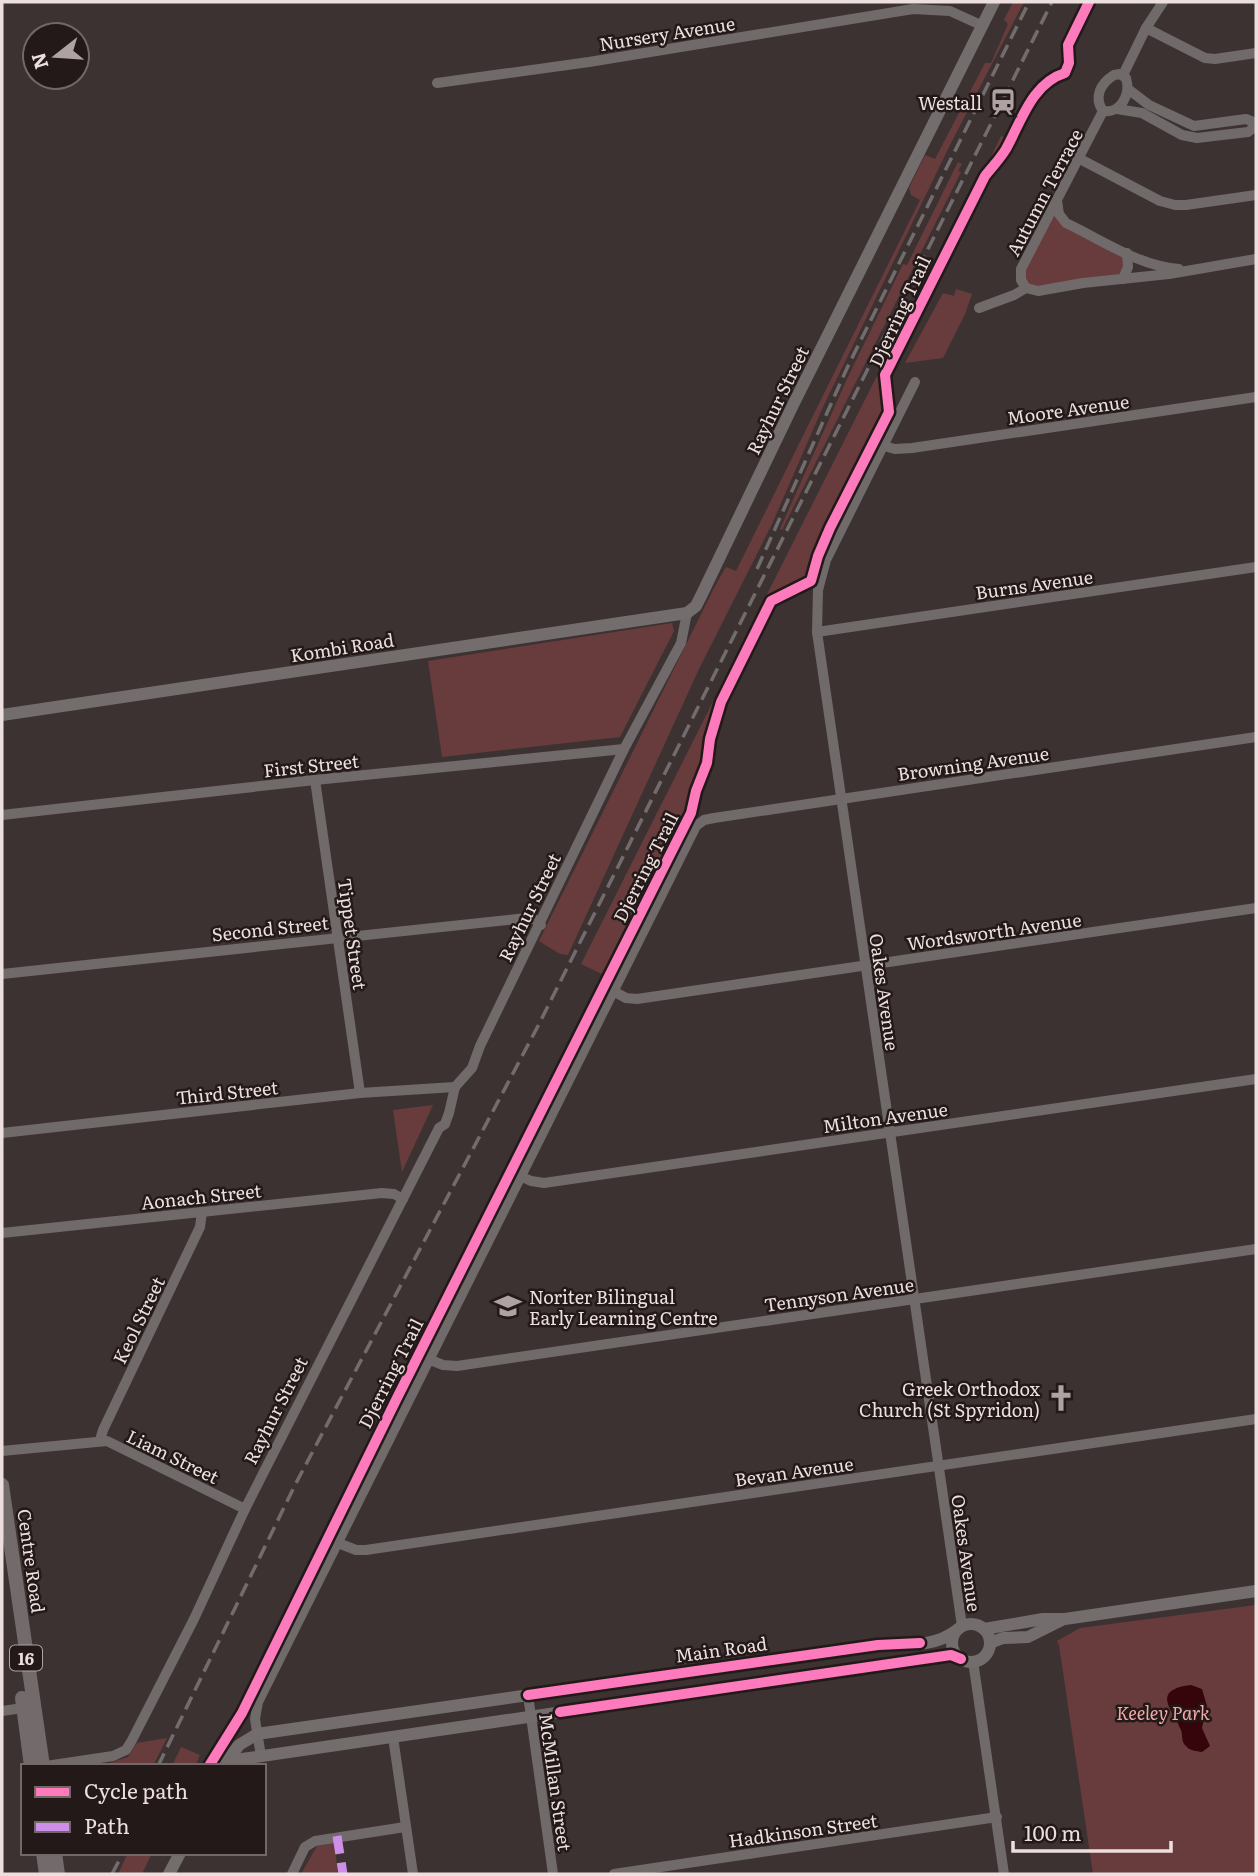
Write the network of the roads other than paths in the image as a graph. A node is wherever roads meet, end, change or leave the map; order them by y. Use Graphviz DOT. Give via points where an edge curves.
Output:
graph roads {
  1 [pos="995,2"];
  2 [pos="1163,2"];
  3 [pos="982,26"];
  4 [pos="1146,28"];
  5 [pos="1256,53"];
  6 [pos="1123,75"];
  7 [pos="437,83"];
  8 [pos="1128,89"];
  9 [pos="1117,109"];
  10 [pos="1102,111"];
  11 [pos="1256,124"];
  12 [pos="1080,159"];
  13 [pos="1256,195"];
  14 [pos="1058,201"];
  15 [pos="1126,253"];
  16 [pos="1256,260"];
  17 [pos="1187,270"];
  18 [pos="1123,279"];
  19 [pos="1026,288"];
  20 [pos="979,308"];
  21 [pos="915,382"];
  22 [pos="1256,397"];
  23 [pos="884,446"];
  24 [pos="1256,567"];
  25 [pos="687,612"];
  26 [pos="817,632"];
  27 [pos="2,715"];
  28 [pos="1256,737"];
  29 [pos="624,750"];
  30 [pos="315,780"];
  31 [pos="840,799"];
  32 [pos="2,815"];
  33 [pos="1256,908"];
  34 [pos="541,925"];
  35 [pos="337,936"];
  36 [pos="865,965"];
  37 [pos="2,974"];
  38 [pos="613,991"];
  39 [pos="1256,1079"];
  40 [pos="455,1087"];
  41 [pos="360,1093"];
  42 [pos="889,1132"];
  43 [pos="2,1133"];
  44 [pos="520,1175"];
  45 [pos="403,1199"];
  46 [pos="202,1212"];
  47 [pos="2,1233"];
  48 [pos="1256,1249"];
  49 [pos="914,1299"];
  50 [pos="428,1359"];
  51 [pos="1256,1419"];
  52 [pos="100,1440"];
  53 [pos="2,1451"];
  54 [pos="938,1466"];
  55 [pos="2,1485"];
  56 [pos="245,1509"];
  57 [pos="338,1543"];
  58 [pos="5,1551"];
  59 [pos="1256,1591"];
  60 [pos="1065,1619"];
  61 [pos="959,1628"];
  62 [pos="984,1629"];
  63 [pos="990,1643"];
  64 [pos="967,1660"];
  65 [pos="730,1665"];
  66 [pos="733,1686"];
  67 [pos="527,1695"];
  68 [pos="446,1707"];
  69 [pos="23,1708"];
  70 [pos="2,1711"];
  71 [pos="531,1716"];
  72 [pos="449,1728"];
  73 [pos="257,1734"];
  74 [pos="393,1737"];
  75 [pos="261,1756"];
  76 [pos="32,1764"];
  77 [pos="44,1764"];
  78 [pos="58,1764"];
  79 [pos="225,1764"];
  80 [pos="227,1764"];
  81 [pos="996,1817"];
  82 [pos="405,1827"];
  83 [pos="43,1855"];
  84 [pos="55,1855"];
  85 [pos="179,1855"];
  86 [pos="46,1874"];
  87 [pos="58,1874"];
  88 [pos="171,1874"];
  89 [pos="292,1874"];
  90 [pos="413,1874"];
  91 [pos="553,1874"];
  92 [pos="614,1874"];
  93 [pos="1004,1874"];
  1 -- 3 [label="main road, Rayhur Street"];
  2 -- 4 [label="street"];
  3 -- 7 [label="street, Nursery Avenue" via="950,12 913,9"];
  3 -- 25 [label="main road, Rayhur Street" via="701,596"];
  4 -- 5 [label="street" via="1205,58"];
  4 -- 6 [label="street"];
  6 -- 8 [label="street"];
  6 -- 10 [label="street" via="1110,77 1102,86 1098,98"];
  8 -- 9 [label="street"];
  8 -- 11 [label="street" via="1149,105 1194,126 1246,119"];
  9 -- 10 [label="street"];
  9 -- 11 [label="street" via="1142,113 1197,138 1248,132"];
  10 -- 12 [label="street, Autumn Terrace"];
  12 -- 13 [label="street" via="1175,205"];
  12 -- 14 [label="street, Autumn Terrace"];
  14 -- 15 [label="street" via="1065,222"];
  14 -- 19 [label="street, Autumn Terrace" via="1021,269"];
  15 -- 17 [label="street"];
  15 -- 18 [label="street" via="1128,267"];
  16 -- 17 [label="street"];
  17 -- 18 [label="street"];
  18 -- 19 [label="street" via="1038,291"];
  19 -- 20 [label="street"];
  21 -- 23 [label="street, Oakes Avenue"];
  22 -- 23 [label="street, Moore Avenue" via="912,448"];
  23 -- 26 [label="street, Oakes Avenue" via="826,561 818,590"];
  24 -- 26 [label="street, Burns Avenue"];
  25 -- 27 [label="main road, Kombi Road"];
  25 -- 29 [label="street, Rayhur Street" via="681,643"];
  26 -- 31 [label="street, Oakes Avenue"];
  28 -- 31 [label="street, Browning Avenue"];
  29 -- 30 [label="street, First Street"];
  29 -- 34 [label="street, Rayhur Street"];
  30 -- 32 [label="street, First Street"];
  30 -- 35 [label="street, Tippet Street"];
  31 -- 36 [label="street, Oakes Avenue"];
  31 -- 38 [label="street, Browning Avenue" via="714,818 696,826"];
  33 -- 36 [label="street, Wordsworth Avenue"];
  34 -- 35 [label="street, Second Street" via="526,918"];
  34 -- 40 [label="street, Rayhur Street" via="472,1068"];
  35 -- 37 [label="street, Second Street"];
  35 -- 41 [label="street, Tippet Street"];
  36 -- 38 [label="street, Wordsworth Avenue" via="637,999"];
  36 -- 42 [label="street, Oakes Avenue"];
  38 -- 44 [label="street"];
  39 -- 42 [label="street, Milton Avenue"];
  40 -- 41 [label="street, Third Street"];
  40 -- 45 [label="street, Rayhur Street" via="445,1124"];
  41 -- 43 [label="street, Third Street"];
  42 -- 44 [label="street, Milton Avenue" via="544,1183"];
  42 -- 49 [label="street, Oakes Avenue"];
  44 -- 50 [label="street"];
  45 -- 46 [label="street, Aonach Street" via="382,1193"];
  45 -- 56 [label="street, Rayhur Street"];
  46 -- 47 [label="street, Aonach Street"];
  46 -- 52 [label="street, Keol Street" via="200,1227"];
  48 -- 49 [label="street, Tennyson Avenue"];
  49 -- 50 [label="street, Tennyson Avenue" via="457,1366"];
  49 -- 54 [label="street, Oakes Avenue"];
  50 -- 57 [label="street"];
  51 -- 54 [label="street, Bevan Avenue"];
  52 -- 53 [label="street, Liam Street"];
  52 -- 56 [label="street, Liam Street"];
  54 -- 57 [label="street, Bevan Avenue" via="366,1550"];
  54 -- 61 [label="street, Oakes Avenue"];
  55 -- 58 [label="main road, Centre Road / 16"];
  56 -- 78 [label="street, Rayhur Street" via="126,1750"];
  57 -- 73 [label="street" via="258,1702"];
  58 -- 69 [label="main road, Centre Road / 16"];
  58 -- 77 [label="main road, Centre Road / 16"];
  59 -- 60 [label="main road"];
  60 -- 62 [label="main road"];
  60 -- 63 [label="main road" via="1028,1637"];
  61 -- 62 [label="main road" via="973,1624"];
  61 -- 64 [label="main road" via="953,1648"];
  61 -- 65 [label="main road, Main Road" via="931,1643 878,1645"];
  62 -- 63 [label="main road"];
  63 -- 64 [label="main road" via="984,1656"];
  64 -- 66 [label="main road" via="951,1654"];
  64 -- 81 [label="street"];
  65 -- 66 [label="main road, Main Road"];
  65 -- 67 [label="main road, Main Road"];
  66 -- 71 [label="main road"];
  67 -- 68 [label="main road, Main Road"];
  67 -- 71 [label="street, McMillan Street"];
  68 -- 72 [label="main road"];
  68 -- 73 [label="main road, Main Road"];
  69 -- 70 [label="street"];
  69 -- 76 [label="main road, Centre Road / 16"];
  71 -- 72 [label="main road"];
  71 -- 91 [label="street, McMillan Street"];
  72 -- 74 [label="main road"];
  73 -- 75 [label="street"];
  73 -- 79 [label="main road" via="239,1745"];
  74 -- 75 [label="main road"];
  74 -- 82 [label="street"];
  75 -- 80 [label="main road"];
  81 -- 92 [label="street, Hadkinson Street"];
  81 -- 93 [label="street"];
  82 -- 89 [label="street" via="315,1841 305,1847"];
  82 -- 90 [label="street"];
  83 -- 86 [label="main road"];
  84 -- 87 [label="main road"];
  85 -- 88 [label="main road"];
}
